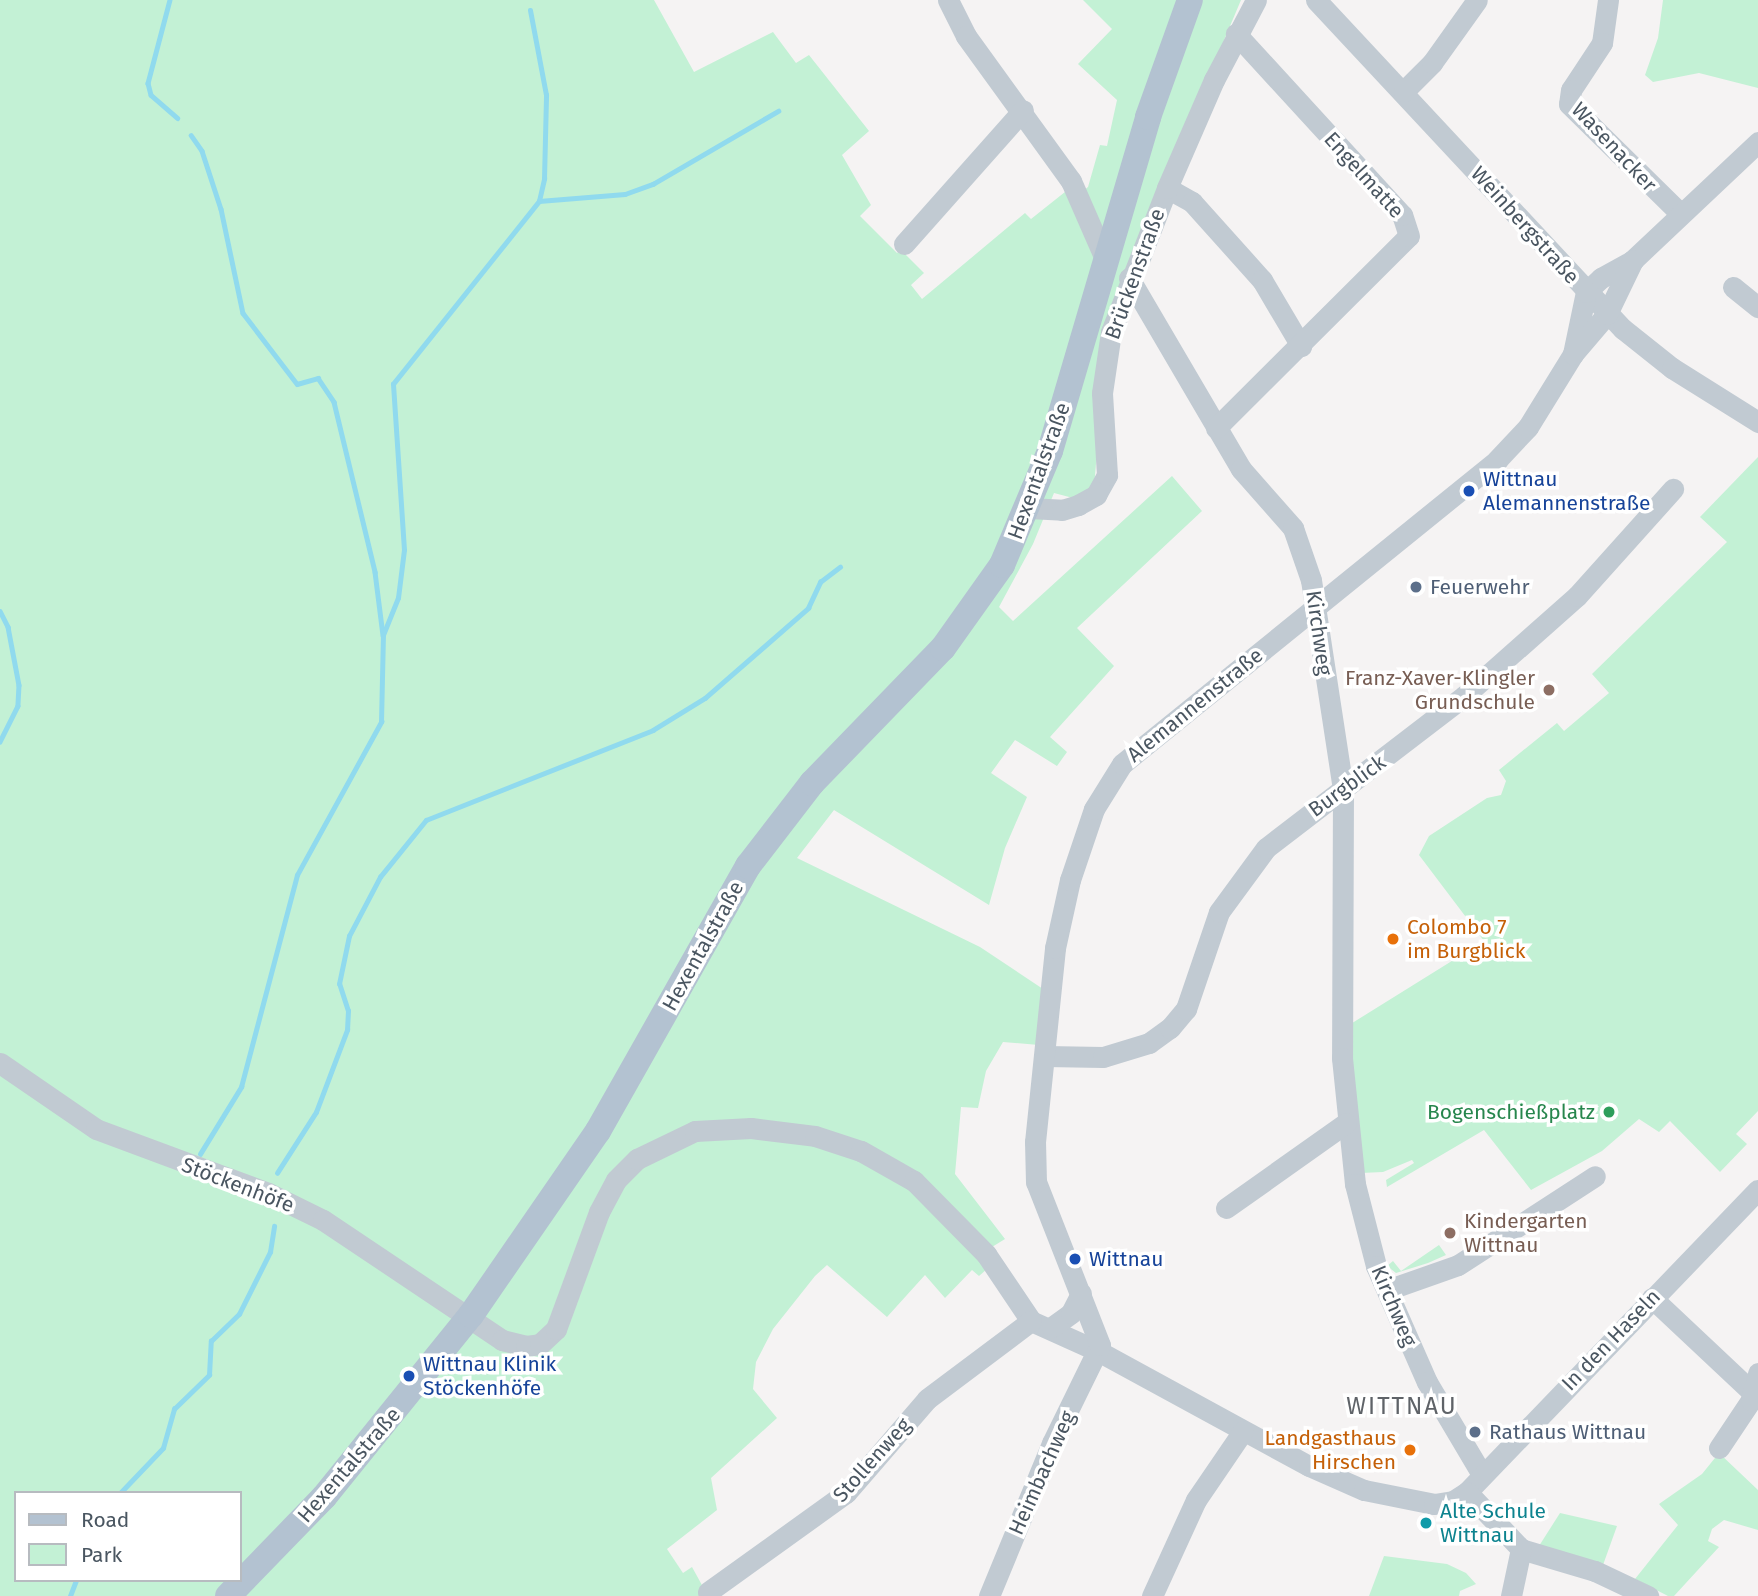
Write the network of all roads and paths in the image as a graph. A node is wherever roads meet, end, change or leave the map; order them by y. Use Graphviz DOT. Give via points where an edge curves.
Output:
graph roads {
  1 [pos="948,0"];
  2 [pos="1190,0"];
  3 [pos="1256,0"];
  4 [pos="1316,0"];
  5 [pos="1477,0"];
  6 [pos="1608,0"];
  7 [pos="1236,34"];
  8 [pos="1404,91"];
  9 [pos="1023,110"];
  10 [pos="1758,142"];
  11 [pos="1167,188"];
  12 [pos="1679,212"];
  13 [pos="904,244"];
  14 [pos="1633,260"];
  15 [pos="1106,261"];
  16 [pos="1129,278"];
  17 [pos="1733,287"];
  18 [pos="1586,292"];
  19 [pos="1758,307"];
  20 [pos="1607,314"];
  21 [pos="1301,346"];
  22 [pos="1573,354"];
  23 [pos="1758,422"];
  24 [pos="1216,428"];
  25 [pos="1673,489"];
  26 [pos="1029,508"];
  27 [pos="1315,608"];
  28 [pos="1343,789"];
  29 [pos="1045,1056"];
  30 [pos="0,1063"];
  31 [pos="1346,1124"];
  32 [pos="1595,1176"];
  33 [pos="1758,1190"];
  34 [pos="1226,1208"];
  35 [pos="1387,1290"];
  36 [pos="1081,1293"];
  37 [pos="1652,1298"];
  38 [pos="471,1315"];
  39 [pos="1031,1321"];
  40 [pos="1052,1327"];
  41 [pos="1098,1351"];
  42 [pos="1755,1382"];
  43 [pos="1243,1431"];
  44 [pos="1719,1448"];
  45 [pos="1481,1473"];
  46 [pos="1467,1492"];
  47 [pos="1521,1549"];
  48 [pos="242,1582"];
  49 [pos="242,1582"];
  50 [pos="708,1592"];
  51 [pos="228,1596"];
  52 [pos="989,1596"];
  53 [pos="1152,1596"];
  54 [pos="1511,1596"];
  55 [pos="1648,1596"];
  1 -- 9 [label="street" via="966,36"];
  2 -- 15 [label="main road, Hexentalstraße" via="1148,117"];
  3 -- 7 [label="street, Brückenstraße"];
  4 -- 8 [label="street, Weinbergstraße"];
  5 -- 8 [label="street" via="1432,63"];
  6 -- 12 [label="street, Wasenacker" via="1602,43 1570,90 1569,104"];
  7 -- 11 [label="street, Brückenstraße"];
  7 -- 21 [label="street, Engelmatte" via="1407,223 1409,236 1401,247"];
  8 -- 18 [label="street, Weinbergstraße"];
  9 -- 13 [label="street"];
  9 -- 15 [label="street" via="1071,180"];
  10 -- 12 [label="street, Alemannenstraße"];
  11 -- 16 [label="street, Brückenstraße"];
  11 -- 21 [label="street" via="1192,202 1262,279"];
  12 -- 14 [label="street, Alemannenstraße"];
  14 -- 18 [label="street, Alemannenstraße"];
  14 -- 20 [label="street, Alemannenstraße"];
  15 -- 26 [label="main road, Hexentalstraße"];
  16 -- 24 [label="street, Kirchweg"];
  16 -- 26 [label="street, Brückenstraße" via="1104,365 1107,475 1096,495 1078,505 1062,510"];
  17 -- 19 [label="street"];
  18 -- 20 [label="street, Weinbergstraße"];
  18 -- 22 [label="street, Alemannenstraße"];
  20 -- 22 [label="street, Alemannenstraße"];
  20 -- 23 [label="street, Weinbergstraße" via="1656,357"];
  21 -- 24 [label="street, Engelmatte"];
  22 -- 27 [label="street, Alemannenstraße" via="1528,428 1497,460"];
  24 -- 27 [label="street, Kirchweg" via="1264,499 1293,528 1311,580"];
  25 -- 28 [label="street, Burgblick" via="1577,596 1438,718"];
  26 -- 38 [label="main road, Hexentalstraße" via="975,609 888,708 812,783 748,866 598,1132"];
  27 -- 28 [label="street, Kirchweg"];
  27 -- 29 [label="street, Alemannenstraße" via="1122,764 1094,809 1070,880 1055,948"];
  28 -- 29 [label="street, Burgblick" via="1298,821 1248,868 1219,912 1186,1009 1170,1028 1149,1043 1103,1057"];
  28 -- 31 [label="street, Kirchweg"];
  29 -- 36 [label="street, Alemannenstraße" via="1035,1142 1036,1182"];
  30 -- 38 [label="street, Stöckenhöfe" via="96,1129 268,1193 323,1220 428,1293"];
  31 -- 34 [label="street"];
  31 -- 35 [label="street, Kirchweg" via="1372,1254"];
  32 -- 35 [label="street" via="1458,1265"];
  33 -- 37 [label="street, In den Haseln"];
  35 -- 45 [label="street, Kirchweg" via="1427,1382"];
  36 -- 40 [label="street" via="1071,1313"];
  36 -- 41 [label="street, Alemannenstraße" via="1100,1345"];
  37 -- 42 [label="street"];
  37 -- 45 [label="street, In den Haseln"];
  38 -- 39 [label="street, Stöckenhöfe" via="511,1345 540,1343 556,1329 566,1310 585,1246 621,1174 678,1135 726,1128 815,1136 861,1151 914,1181 986,1254"];
  38 -- 49 [label="main road, Hexentalstraße" via="324,1497"];
  39 -- 40 [label="street"];
  39 -- 50 [label="street, Stollenweg" via="927,1399 846,1493"];
  40 -- 41 [label="street"];
  41 -- 43 [label="street"];
  41 -- 52 [label="street, Heimbachweg" via="1052,1443"];
  42 -- 44 [label="street"];
  43 -- 46 [label="street" via="1309,1466 1398,1500 1453,1502"];
  43 -- 53 [label="street" via="1196,1500"];
  45 -- 46 [label="street, In den Haseln"];
  46 -- 47 [label="street"];
  47 -- 54 [label="street"];
  47 -- 55 [label="street" via="1595,1571"];
  48 -- 51 [label="main road, Hexentalstraße"];
}
